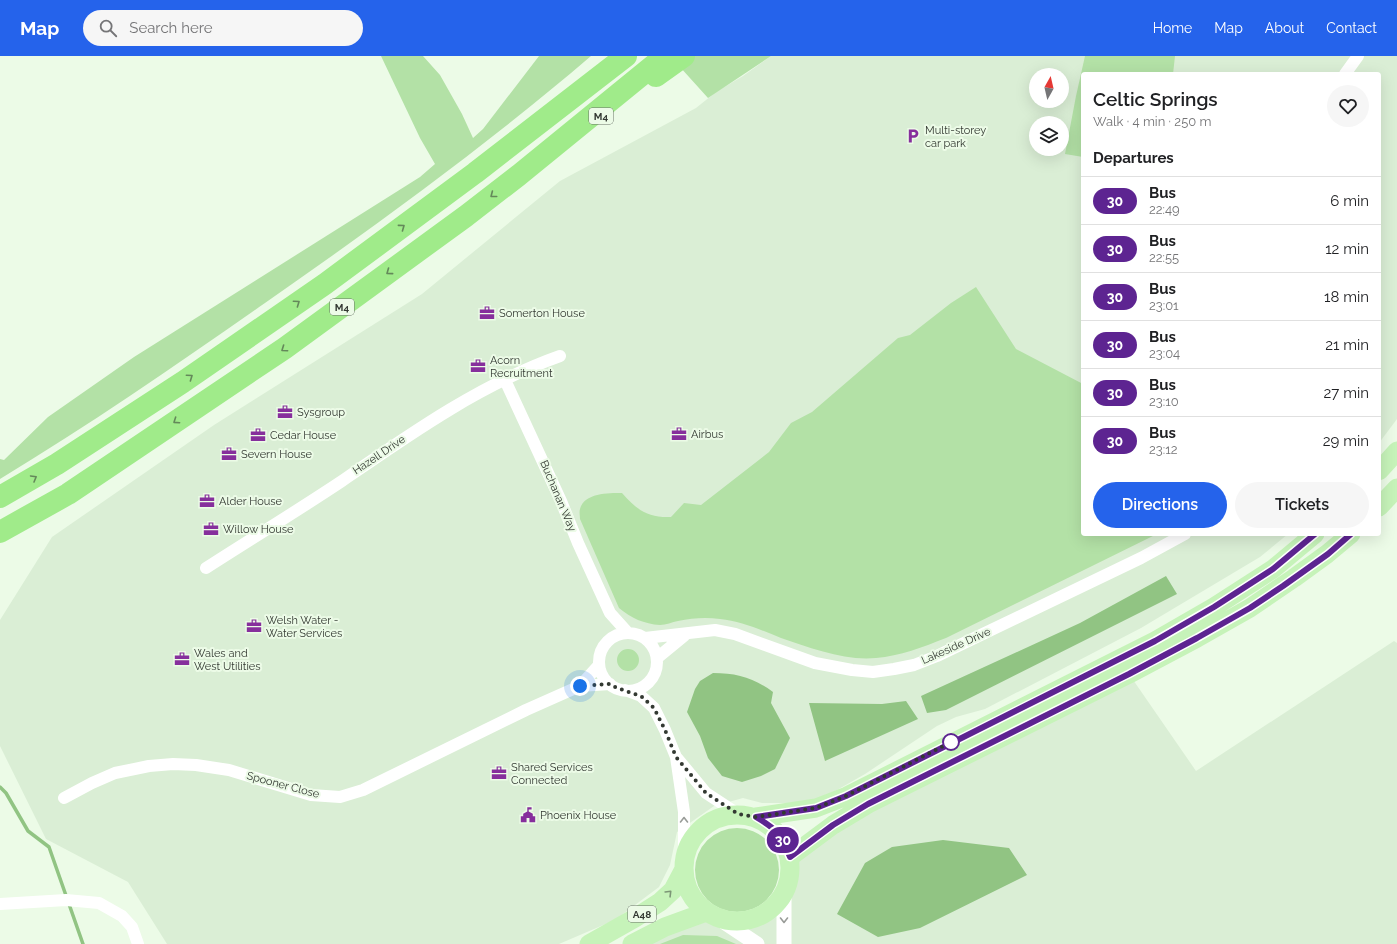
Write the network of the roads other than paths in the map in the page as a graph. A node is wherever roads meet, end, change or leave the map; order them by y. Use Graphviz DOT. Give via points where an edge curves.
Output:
graph roads {
  1 [pos="612,56"];
  2 [pos="626,56"];
  3 [pos="665,56"];
  4 [pos="684,56"];
  5 [pos="1358,56"];
  6 [pos="1346,72"];
  7 [pos="549,116"];
  8 [pos="519,175"];
  9 [pos="560,356"];
  10 [pos="505,380"];
  11 [pos="1397,451"];
  12 [pos="1381,469"];
  13 [pos="1397,488"];
  14 [pos="0,497"];
  15 [pos="1381,505"];
  16 [pos="0,532"];
  17 [pos="1180,536"];
  18 [pos="1313,536"];
  19 [pos="1349,536"];
  20 [pos="206,568"];
  21 [pos="610,613"];
  22 [pos="628,633"];
  23 [pos="688,633"];
  24 [pos="645,638"];
  25 [pos="603,647"];
  26 [pos="657,658"];
  27 [pos="599,665"];
  28 [pos="650,680"];
  29 [pos="610,684"];
  30 [pos="580,686"];
  31 [pos="625,690"];
  32 [pos="654,708"];
  33 [pos="676,757"];
  34 [pos="64,798"];
  35 [pos="747,816"];
  36 [pos="790,857"];
  37 [pos="684,865"];
  38 [pos="784,895"];
  39 [pos="0,904"];
  40 [pos="712,915"];
  41 [pos="138,944"];
  42 [pos="589,944"];
  43 [pos="632,944"];
  44 [pos="757,944"];
  45 [pos="784,944"];
  1 -- 7 [label="highway, M4"];
  2 -- 7 [label="highway, M4"];
  3 -- 8 [label="highway, M4"];
  4 -- 8 [label="highway, M4"];
  5 -- 6 [label="street"];
  14 -- 7 [label="highway, M4, one-way" via="57,464 190,378 325,284"];
  8 -- 16 [label="highway, M4, one-way" via="286,348 68,494"];
  9 -- 10 [label="street, Hazell Drive"];
  10 -- 20 [label="street, Hazell Drive" via="460,404 384,451"];
  10 -- 21 [label="street, Buchanan Way"];
  11 -- 12 [label="main road"];
  13 -- 15 [label="main road"];
  17 -- 23 [label="street, Lakeside Drive" via="1141,558 937,656 894,669 873,672 836,668 735,634 715,630"];
  18 -- 35 [label="main road" via="1273,569 1155,641 846,796 816,808"];
  19 -- 36 [label="main road" via="1328,554 1250,608 1129,674 868,804 833,825"];
  21 -- 22 [label="street, Buchanan Way"];
  21 -- 25 [label="street, Buchanan Way" via="611,629"];
  22 -- 24 [label="street"];
  22 -- 25 [label="street" via="618,634 609,639"];
  23 -- 24 [label="street, Lakeside Drive"];
  23 -- 26 [label="street"];
  24 -- 26 [label="street" via="653,647"];
  25 -- 27 [label="street, Buchanan Way"];
  26 -- 28 [label="street" via="656,670"];
  27 -- 29 [label="street" via="603,676"];
  27 -- 30 [label="street, Spooner Close"];
  28 -- 31 [label="street" via="634,690"];
  28 -- 32 [label="street"];
  29 -- 30 [label="street, Spooner Close"];
  29 -- 31 [label="street"];
  30 -- 34 [label="street, Spooner Close" via="363,790 340,797 311,795 229,770 173,764 116,773"];
  31 -- 32 [label="street" via="641,696"];
  32 -- 33 [label="street"];
  33 -- 35 [label="street" via="706,793"];
  37 -- 33 [label="street, one-way" via="684,812"];
  35 -- 36 [label="main road" via="771,826 783,839"];
  35 -- 37 [label="main road" via="725,816 707,823 693,838"];
  36 -- 38 [label="main road" via="791,874"];
  37 -- 40 [label="main road" via="688,890"];
  42 -- 37 [label="main road, A48, one-way" via="660,902 673,890"];
  38 -- 40 [label="main road" via="766,914 746,921 731,922"];
  38 -- 45 [label="street, one-way"];
  39 -- 41 [label="street" via="66,900 99,903 122,916 132,926"];
  40 -- 43 [label="main road, A48" via="665,927"];
  40 -- 44 [label="street"];
}
